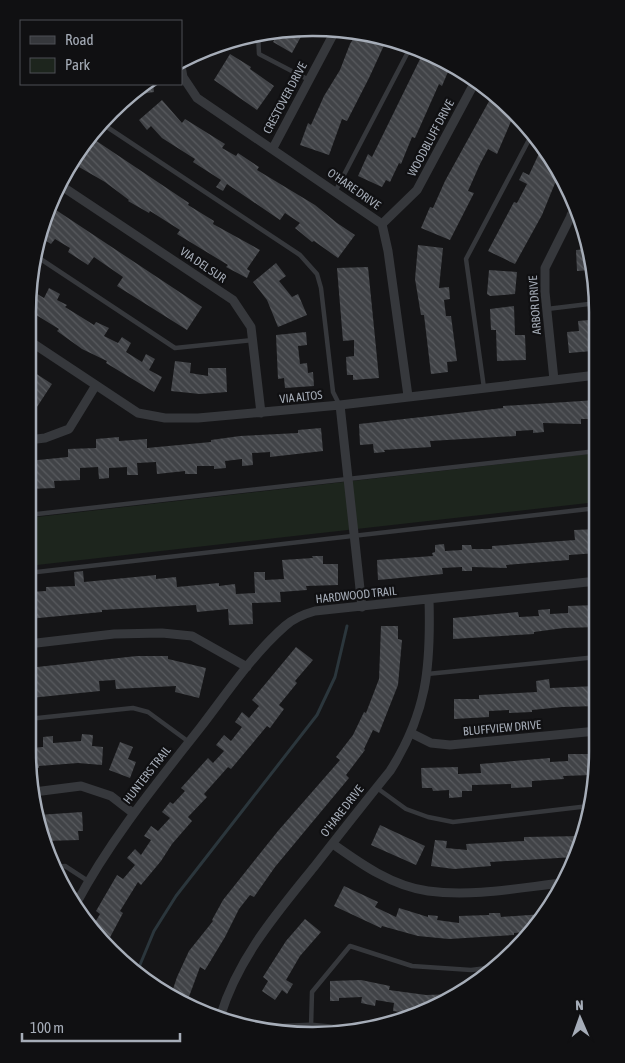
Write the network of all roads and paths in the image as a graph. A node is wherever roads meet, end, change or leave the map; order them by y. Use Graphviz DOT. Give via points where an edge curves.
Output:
graph roads {
  1 [pos="332,37"];
  2 [pos="258,42"];
  3 [pos="407,53"];
  4 [pos="182,72"];
  5 [pos="309,80"];
  6 [pos="472,87"];
  7 [pos="107,127"];
  8 [pos="529,140"];
  9 [pos="272,148"];
  10 [pos="66,189"];
  11 [pos="335,192"];
  12 [pos="571,216"];
  13 [pos="382,224"];
  14 [pos="42,260"];
  15 [pos="589,304"];
  16 [pos="546,309"];
  17 [pos="253,340"];
  18 [pos="36,345"];
  19 [pos="589,376"];
  20 [pos="554,380"];
  21 [pos="96,384"];
  22 [pos="484,388"];
  23 [pos="408,396"];
  24 [pos="340,406"];
  25 [pos="260,413"];
  26 [pos="36,439"];
  27 [pos="589,452"];
  28 [pos="347,480"];
  29 [pos="589,509"];
  30 [pos="36,515"];
  31 [pos="354,535"];
  32 [pos="36,571"];
  33 [pos="589,582"];
  34 [pos="429,599"];
  35 [pos="362,607"];
  36 [pos="36,643"];
  37 [pos="589,657"];
  38 [pos="247,667"];
  39 [pos="427,674"];
  40 [pos="36,718"];
  41 [pos="589,732"];
  42 [pos="411,733"];
  43 [pos="189,742"];
  44 [pos="377,788"];
  45 [pos="40,791"];
  46 [pos="582,807"];
  47 [pos="133,813"];
  48 [pos="333,844"];
  49 [pos="62,866"];
  50 [pos="88,881"];
  51 [pos="555,884"];
  52 [pos="79,898"];
  53 [pos="483,969"];
  54 [pos="222,1011"];
  55 [pos="311,1027"];
  1 -- 5 [label="street, CRESTOVER DRIVE"];
  2 -- 5 [label="lane" via="259,54"];
  3 -- 11 [label="lane"];
  4 -- 9 [label="street, O'HARE DRIVE" via="197,98"];
  5 -- 9 [label="street, CRESTOVER DRIVE"];
  6 -- 13 [label="street, WOODBLUFF DRIVE" via="418,190"];
  7 -- 24 [label="lane" via="300,255 318,274 333,392"];
  8 -- 22 [label="lane" via="466,259"];
  9 -- 11 [label="street, O'HARE DRIVE"];
  10 -- 17 [label="street, VIA DEL SUR" via="232,300 251,327"];
  11 -- 13 [label="street, O'HARE DRIVE"];
  12 -- 16 [label="street, ARBOR DRIVE" via="544,268"];
  13 -- 23 [label="street, O'HARE DRIVE"];
  14 -- 17 [label="lane" via="175,348"];
  15 -- 16 [label="lane"];
  16 -- 20 [label="street, ARBOR DRIVE"];
  17 -- 25 [label="street, VIA DEL SUR"];
  18 -- 21 [label="street, VIA ALTOS"];
  19 -- 20 [label="street, VIA ALTOS"];
  20 -- 22 [label="street, VIA ALTOS"];
  21 -- 25 [label="street, VIA ALTOS" via="138,412 165,418"];
  21 -- 26 [label="street" via="69,430"];
  22 -- 23 [label="street, VIA ALTOS"];
  23 -- 24 [label="street, VIA ALTOS"];
  24 -- 25 [label="street, VIA ALTOS"];
  24 -- 28 [label="street"];
  27 -- 28 [label="lane"];
  28 -- 30 [label="lane"];
  28 -- 31 [label="street"];
  29 -- 31 [label="lane"];
  31 -- 32 [label="lane"];
  31 -- 35 [label="street"];
  33 -- 34 [label="street, HARDWOOD TRAIL"];
  34 -- 35 [label="street, HARDWOOD TRAIL"];
  34 -- 39 [label="street, O'HARE DRIVE"];
  35 -- 38 [label="street, HARDWOOD TRAIL" via="301,615 285,626"];
  36 -- 38 [label="street" via="114,634 192,636"];
  37 -- 39 [label="lane"];
  38 -- 43 [label="street, HUNTERS TRAIL"];
  39 -- 42 [label="street, O'HARE DRIVE"];
  40 -- 43 [label="lane" via="133,708 148,712"];
  41 -- 42 [label="street, BLUFFVIEW DRIVE" via="450,745 431,743"];
  42 -- 44 [label="street, O'HARE DRIVE"];
  43 -- 47 [label="street, HUNTERS TRAIL"];
  44 -- 46 [label="lane" via="406,809 453,822"];
  44 -- 48 [label="street, O'HARE DRIVE"];
  45 -- 47 [label="street" via="81,786 111,796"];
  47 -- 50 [label="street, HUNTERS TRAIL"];
  48 -- 51 [label="street" via="378,874 428,891 468,893"];
  48 -- 54 [label="street, O'HARE DRIVE" via="261,932 243,962"];
  49 -- 50 [label="lane"];
  50 -- 52 [label="street, HUNTERS TRAIL"];
  53 -- 55 [label="lane" via="412,966 350,946 312,992"];
}
